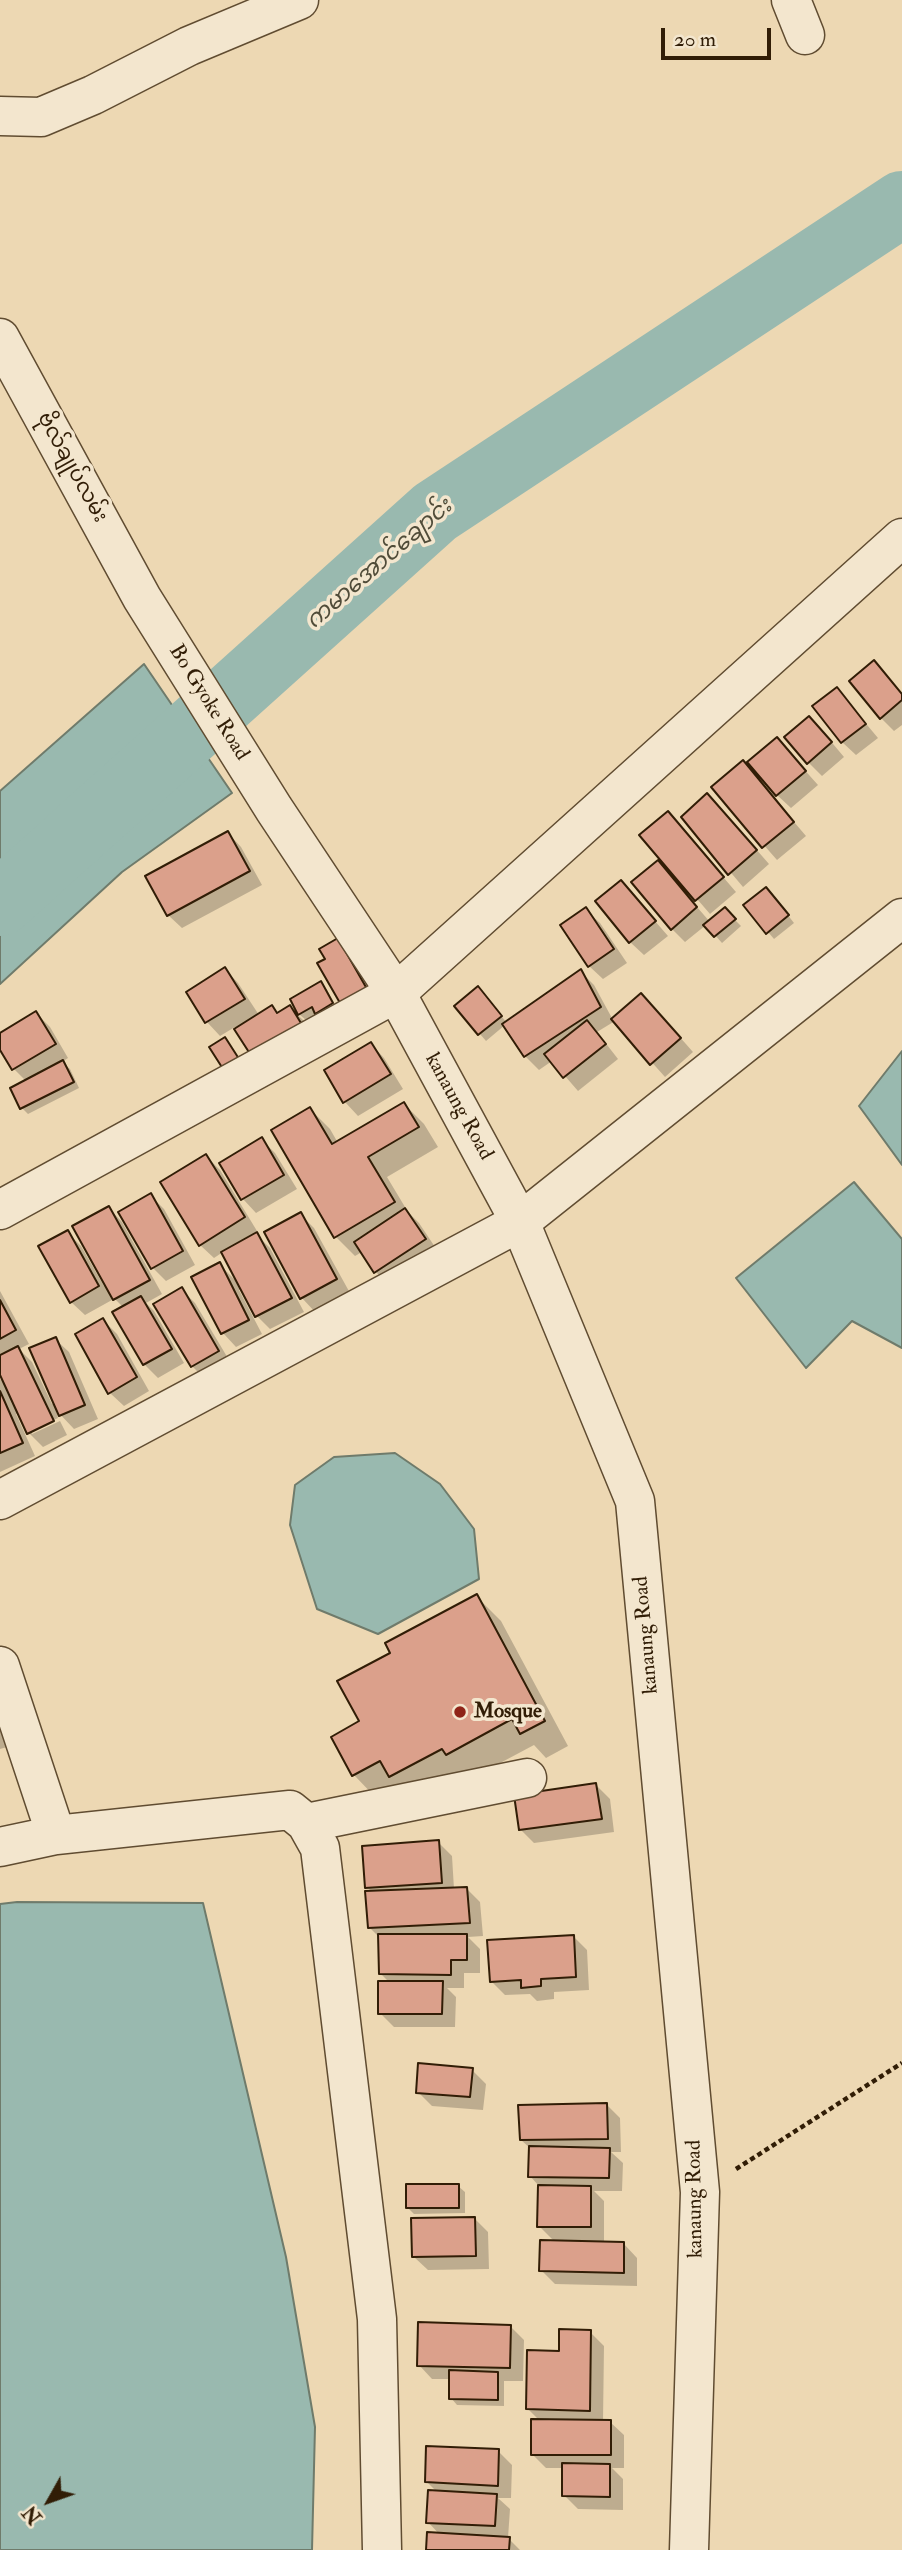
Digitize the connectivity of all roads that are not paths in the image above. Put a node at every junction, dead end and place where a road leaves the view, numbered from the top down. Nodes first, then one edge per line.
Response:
1 (299, 0) edge
2 (791, 0) edge
3 (805, 35) dead end
4 (0, 116) edge
5 (0, 338) edge
6 (902, 538) edge
7 (142, 598) joint
8 (274, 808) joint
9 (902, 918) edge
10 (396, 993) junction
11 (0, 1210) edge
12 (520, 1222) junction
13 (0, 1500) edge
14 (0, 1666) edge
15 (527, 1778) dead end
16 (306, 1823) junction
17 (56, 1835) junction
18 (0, 1847) edge
19 (382, 2550) edge
20 (689, 2550) edge

1 - 4 street
2 - 3 street
5 - 7 street, ဗိုလ်ချုပ်လမ်း
6 - 10 street
7 - 8 street, Bo Gyoke Road
8 - 10 street, kanaung Road
9 - 12 street
10 - 11 street
10 - 12 street, kanaung Road
12 - 13 street
12 - 20 street, kanaung Road
14 - 17 street
15 - 16 street
16 - 17 street
16 - 19 street
17 - 18 street

